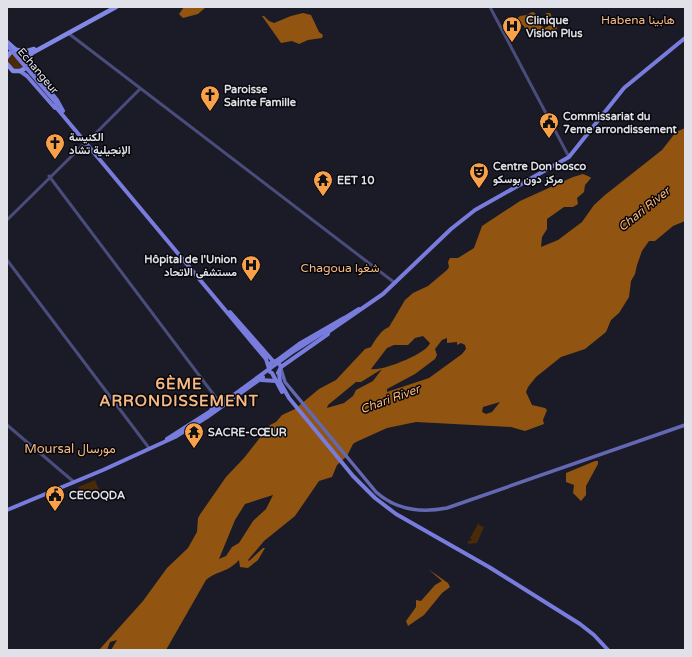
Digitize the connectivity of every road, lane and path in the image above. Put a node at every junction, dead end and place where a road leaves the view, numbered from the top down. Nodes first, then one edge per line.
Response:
1 (111, 7) edge
2 (116, 7) edge
3 (490, 7) edge
4 (68, 33) junction
5 (685, 38) edge
6 (7, 42) edge
7 (7, 45) edge
8 (7, 48) edge
9 (16, 50) junction
10 (24, 52) junction
11 (7, 56) edge
12 (28, 58) junction
13 (28, 64) junction
14 (7, 66) edge
15 (20, 71) junction
16 (139, 88) junction
17 (56, 105) junction
18 (62, 112) junction
19 (86, 141) junction
20 (570, 157) junction
21 (50, 176) junction
22 (7, 219) edge
23 (7, 260) edge
24 (395, 283) junction
25 (345, 319) junction
26 (275, 361) junction
27 (268, 366) junction
28 (280, 369) junction
29 (272, 373) junction
30 (261, 380) junction
31 (276, 381) junction
32 (220, 402) junction
33 (292, 404) junction
34 (208, 415) junction
35 (7, 425) edge
36 (685, 425) edge
37 (149, 448) junction
38 (74, 481) junction
39 (7, 509) edge
40 (607, 650) edge

1 - 4 highway
2 - 4 highway
3 - 20 street
4 - 10 highway
4 - 12 highway
4 - 16 street
5 - 20 main road
6 - 9 highway
7 - 17 main road, bridge
8 - 17 main road, Echangeur, bridge
9 - 10 highway
9 - 11 highway
10 - 12 highway
12 - 13 highway
13 - 15 highway
13 - 18 main road
14 - 15 highway
15 - 18 main road
16 - 19 street
16 - 24 street
17 - 18 main road
18 - 19 main road
19 - 21 street
19 - 26 main road
19 - 27 main road
20 - 24 main road
21 - 22 street
21 - 32 street
23 - 37 street
24 - 25 main road
25 - 26 main road
25 - 28 main road
25 - 34 main road, bridge
26 - 27 main road
26 - 28 main road
27 - 29 main road
27 - 32 main road
28 - 29 main road
28 - 33 main road
28 - 36 main road
29 - 30 main road
29 - 31 main road
30 - 31 main road
30 - 34 main road
31 - 33 main road
32 - 34 main road
33 - 40 main road
34 - 37 main road
34 - 38 main road
35 - 38 street
37 - 38 main road
38 - 39 main road

